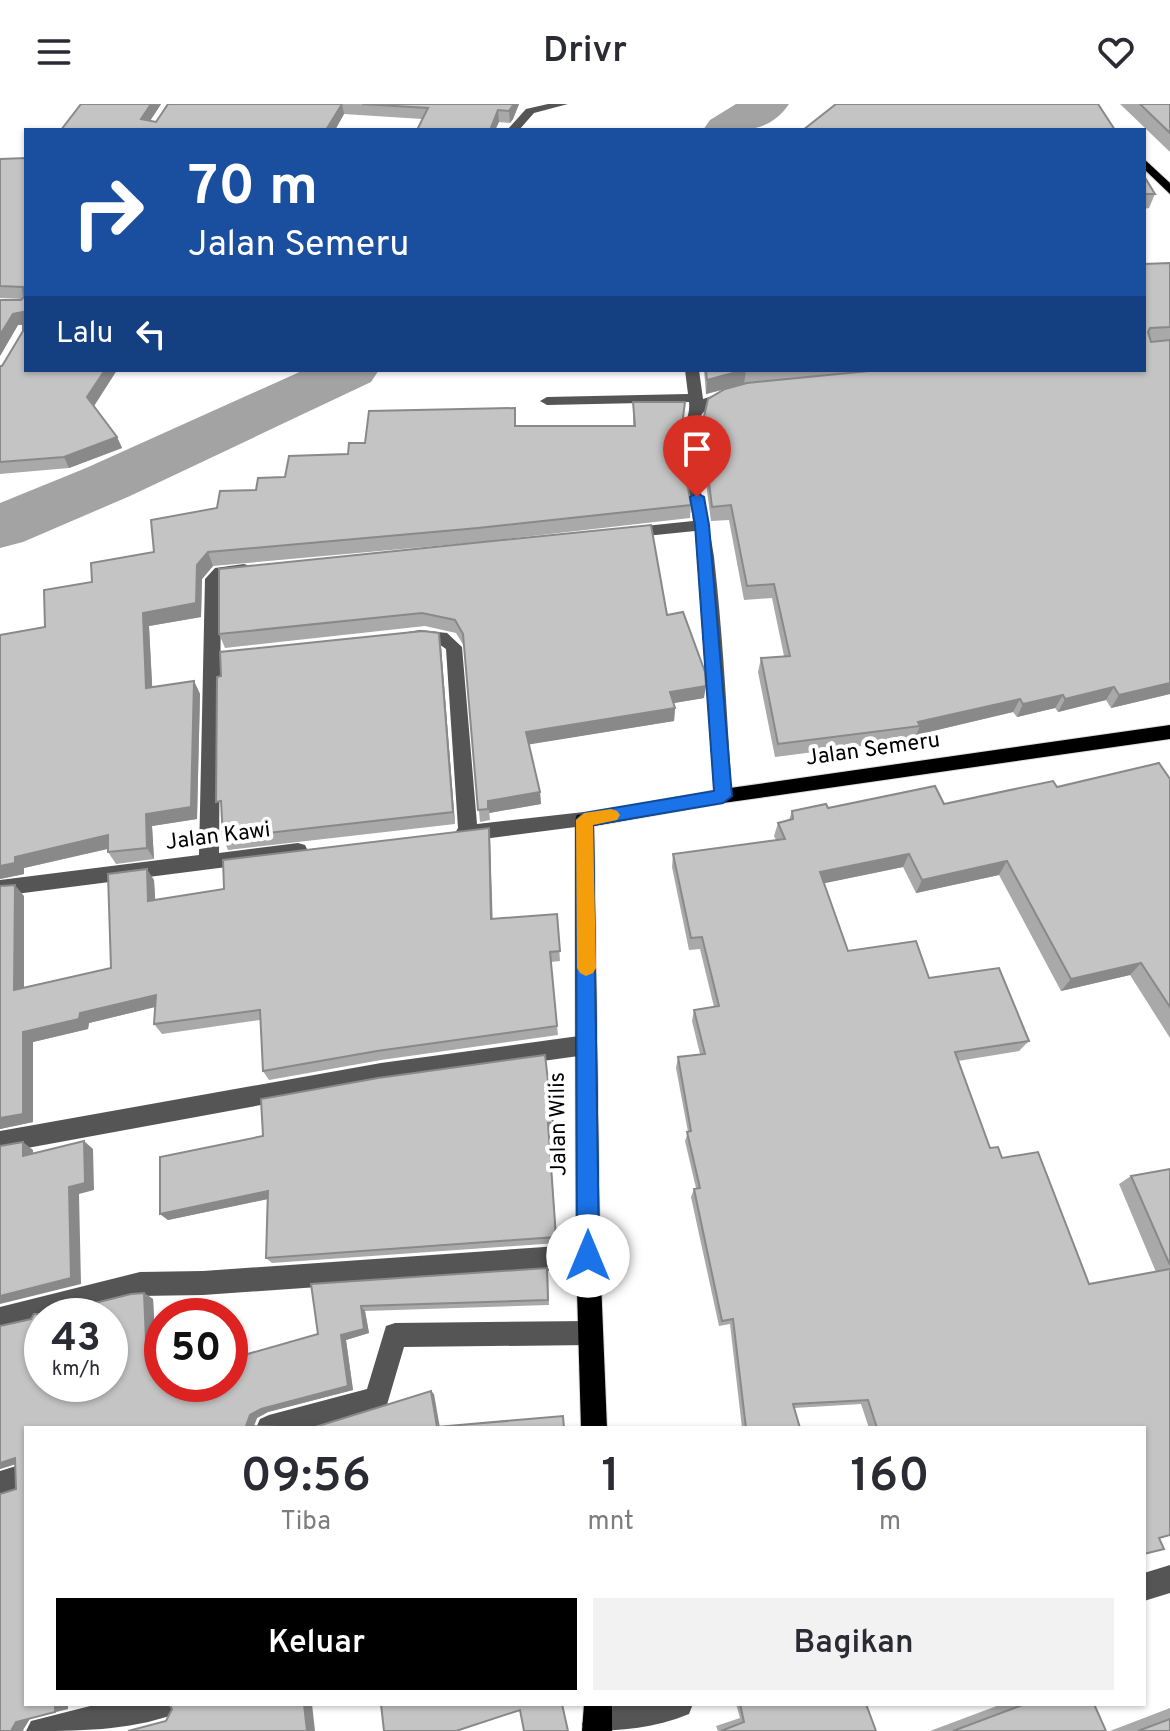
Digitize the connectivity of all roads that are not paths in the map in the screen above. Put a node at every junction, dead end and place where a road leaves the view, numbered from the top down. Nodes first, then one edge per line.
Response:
1 (563, 104) edge
2 (515, 128) edge
3 (1146, 164) edge
4 (1170, 190) edge
5 (692, 372) edge
6 (744, 391) edge
7 (547, 401) dead end
8 (696, 403) junction
9 (702, 525) junction
10 (615, 535) edge
11 (266, 569) edge
12 (395, 638) edge
13 (1170, 732) edge
14 (723, 796) junction
15 (584, 820) junction
16 (311, 850) edge
17 (209, 862) junction
18 (0, 888) edge
19 (586, 1045) junction
20 (0, 1142) edge
21 (588, 1256) junction
22 (0, 1319) edge
23 (591, 1333) junction
24 (276, 1426) edge
25 (594, 1426) edge
26 (24, 1477) edge
27 (0, 1484) edge
28 (1170, 1579) edge
29 (1146, 1586) edge
30 (156, 1706) edge
31 (669, 1706) edge
32 (597, 1720) edge
33 (41, 1731) edge

1 - 2 street
3 - 4 main road
5 - 8 street
6 - 8 street
7 - 8 street
8 - 9 street
9 - 10 street
9 - 14 street
11 - 17 street
12 - 15 street
13 - 14 main road, Jalan Semeru
14 - 15 main road, Jalan Semeru
15 - 19 main road, Jalan Wilis
16 - 17 street, Jalan Kawi
17 - 18 street, Jalan Kawi
19 - 20 street
19 - 21 main road, Jalan Wilis
21 - 22 street
21 - 23 main road, Jalan Wilis
23 - 24 street
23 - 25 main road, Jalan Wilis
26 - 27 street
28 - 29 street
30 - 33 street
31 - 32 street

